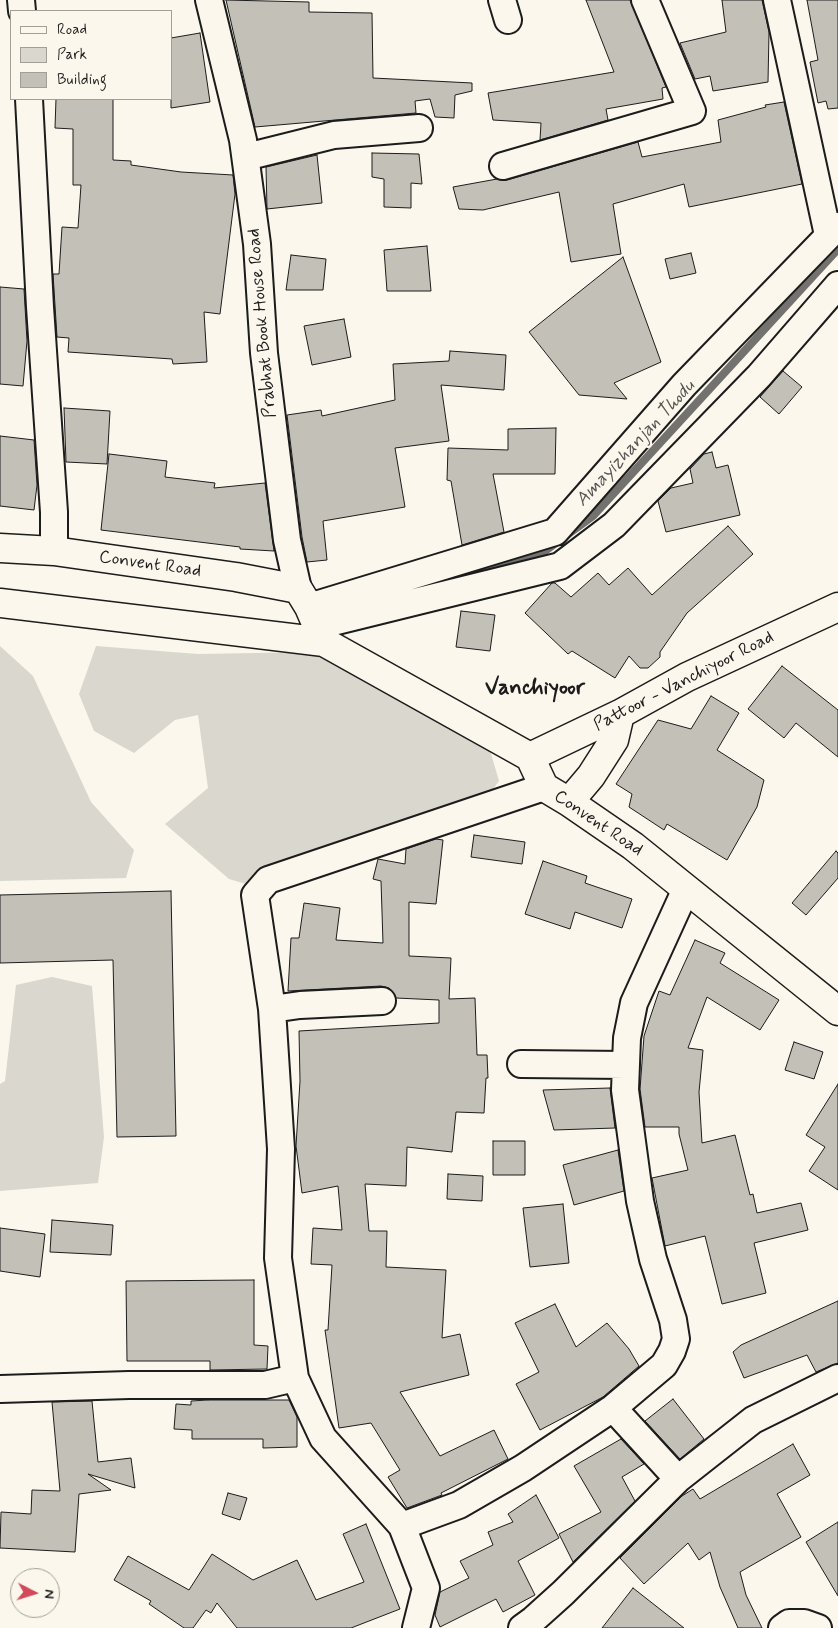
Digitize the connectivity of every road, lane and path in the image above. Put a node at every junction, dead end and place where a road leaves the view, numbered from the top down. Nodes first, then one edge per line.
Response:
1 (209, 0) edge
2 (646, 0) edge
3 (777, 0) edge
4 (29, 100) edge
5 (419, 128) dead end
6 (246, 157) junction
7 (503, 166) dead end
8 (833, 230) edge
9 (838, 285) edge
10 (0, 548) edge
11 (54, 551) junction
12 (0, 603) edge
13 (838, 607) edge
14 (312, 616) junction
15 (620, 714) junction
16 (530, 757) junction
17 (544, 787) junction
18 (569, 802) junction
19 (686, 889) junction
20 (382, 1002) dead end
21 (272, 1009) junction
22 (838, 1011) edge
23 (521, 1064) dead end
24 (626, 1066) junction
25 (295, 1378) junction
26 (838, 1378) edge
27 (0, 1389) edge
28 (613, 1408) junction
29 (678, 1479) junction
30 (402, 1526) junction
31 (416, 1628) edge
32 (522, 1628) edge
33 (782, 1628) edge
34 (818, 1628) edge

1 - 6 street, Prabhat Book House Road
2 - 7 street
3 - 8 street
4 - 11 street
5 - 6 street
6 - 14 street, Prabhat Book House Road
8 - 14 street
9 - 14 street
10 - 11 main road, Convent Road
11 - 14 main road, Convent Road
12 - 14 main road
13 - 15 main road, Pattoor - Vanchiyoor Road
14 - 16 main road, Convent Road
15 - 16 main road, Pattoor - Vanchiyoor Road
15 - 18 main road
16 - 17 main road, Convent Road
17 - 18 main road, Convent Road
17 - 21 street
18 - 19 main road, Convent Road
19 - 22 main road, Convent Road
19 - 24 street
20 - 21 street
21 - 25 street
23 - 24 street
24 - 28 street
25 - 27 street
25 - 30 street
26 - 29 street
28 - 29 street
28 - 30 street
29 - 32 street
30 - 31 street
33 - 34 street

